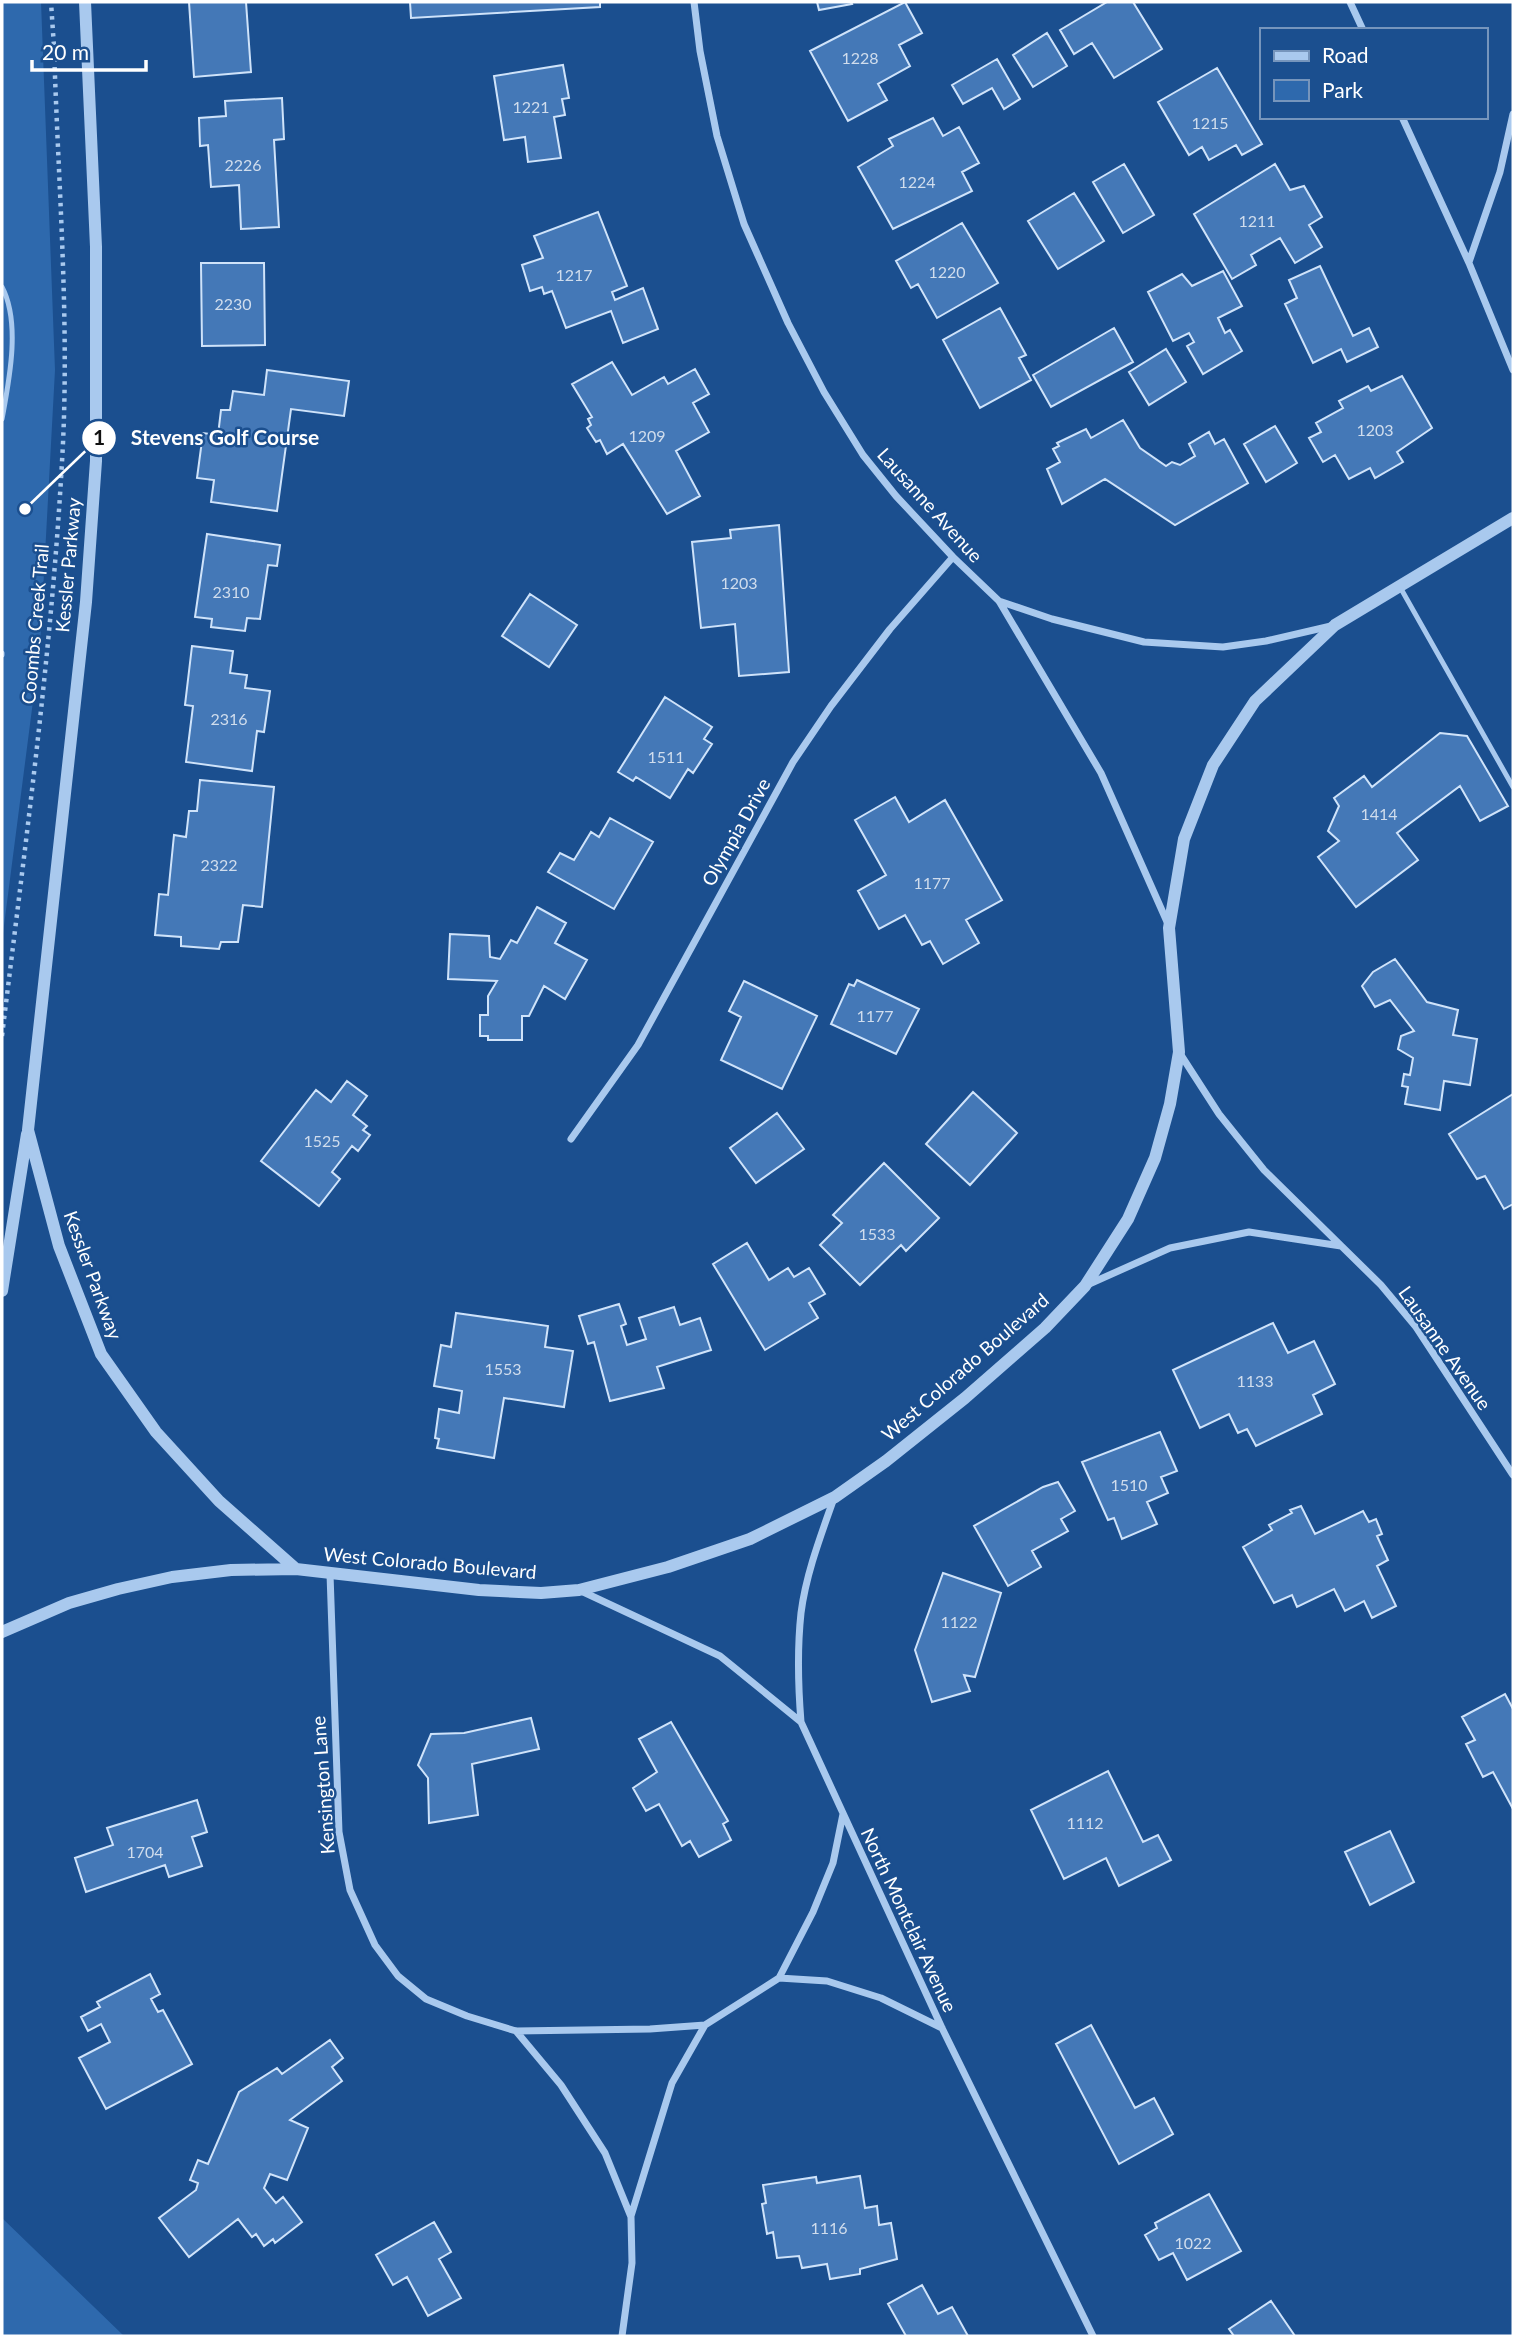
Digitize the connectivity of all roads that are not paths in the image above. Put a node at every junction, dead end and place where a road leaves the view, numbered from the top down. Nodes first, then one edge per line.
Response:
1 (85, 2) edge
2 (694, 2) edge
3 (1350, 2) edge
4 (1362, 28) edge
5 (1513, 114) edge
6 (1403, 119) edge
7 (1469, 263) junction
8 (2, 287) edge
9 (1513, 370) edge
10 (2, 419) edge
11 (1513, 518) edge
12 (953, 557) junction
13 (1400, 587) junction
14 (999, 601) junction
15 (1335, 625) junction
16 (1513, 787) edge
17 (1169, 928) junction
18 (1179, 1052) junction
19 (28, 1130) junction
20 (571, 1139) dead end
21 (1342, 1246) junction
22 (1085, 1286) junction
23 (2, 1291) edge
24 (1513, 1475) edge
25 (835, 1497) junction
26 (296, 1569) junction
27 (330, 1574) junction
28 (579, 1590) junction
29 (2, 1632) edge
30 (801, 1722) junction
31 (843, 1813) junction
32 (779, 1979) junction
33 (705, 2025) junction
34 (942, 2028) junction
35 (516, 2031) junction
36 (631, 2217) junction
37 (622, 2336) edge
38 (1093, 2336) edge

1 - 19 street, Kessler Parkway
2 - 12 street, Lausanne Avenue
3 - 4 street
5 - 7 street
6 - 7 street
7 - 9 street
8 - 10 lane
11 - 13 street, West Colorado Boulevard
12 - 14 street, Lausanne Avenue
12 - 20 street, Olympia Drive
13 - 15 street, West Colorado Boulevard
13 - 16 lane
14 - 15 street
14 - 17 street, Lausanne Avenue
15 - 17 street, West Colorado Boulevard
17 - 18 street, West Colorado Boulevard
18 - 21 street, Lausanne Avenue
18 - 22 street, West Colorado Boulevard
19 - 23 street, Kessler Parkway
19 - 26 street, Kessler Parkway
21 - 22 street
21 - 24 street, Lausanne Avenue
22 - 25 street, West Colorado Boulevard
25 - 28 street, West Colorado Boulevard
25 - 30 street, North Montclair Avenue
26 - 27 street, West Colorado Boulevard
26 - 29 street, West Colorado Boulevard
27 - 28 street, West Colorado Boulevard
27 - 35 street, Kensington Lane
28 - 30 street
30 - 31 street, North Montclair Avenue
31 - 32 street
31 - 34 street, North Montclair Avenue
32 - 33 street, Kensington Lane
32 - 34 street
33 - 35 street, Kensington Lane
33 - 36 street, Kensington Lane
34 - 38 street, North Montclair Avenue
35 - 36 street, Kensington Lane
36 - 37 street, Kensington Lane

